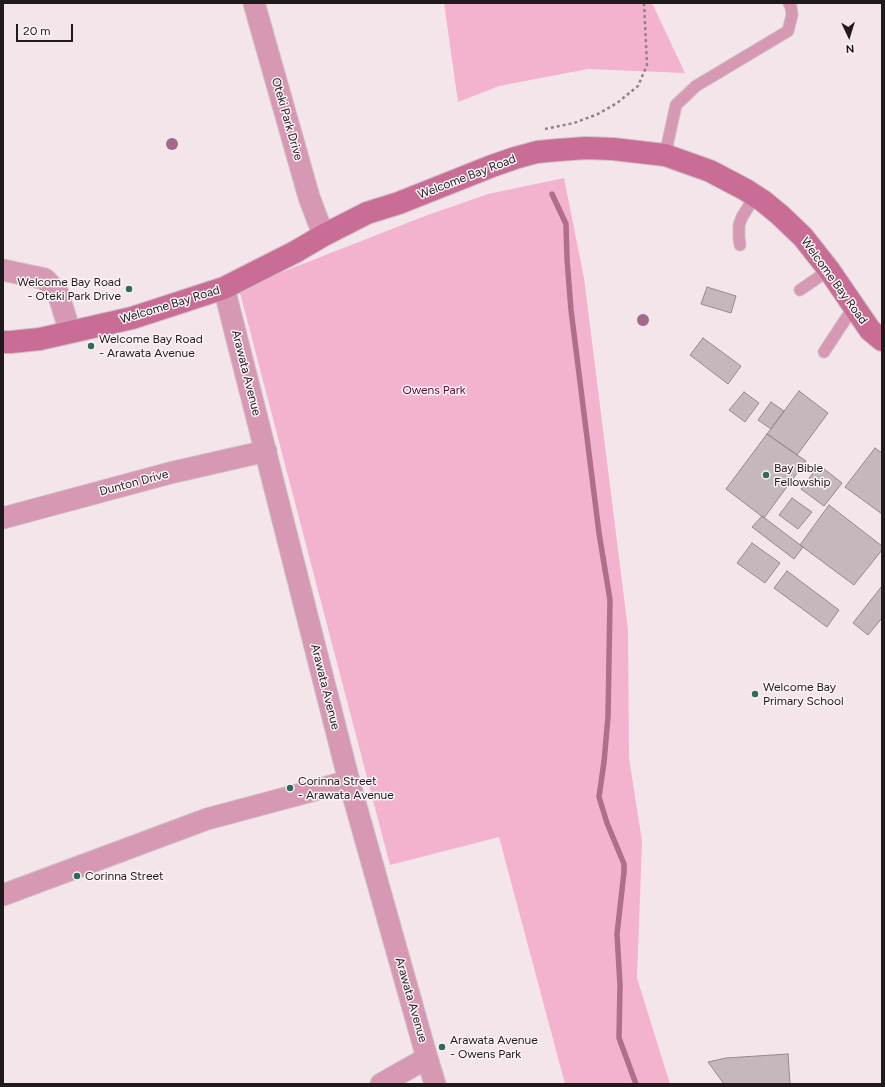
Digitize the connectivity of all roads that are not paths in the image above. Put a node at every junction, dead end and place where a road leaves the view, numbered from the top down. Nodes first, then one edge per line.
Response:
1 (254, 3) edge
2 (789, 3) edge
3 (665, 155) junction
4 (755, 196) junction
5 (324, 235) junction
6 (740, 245) dead end
7 (3, 270) edge
8 (828, 270) junction
9 (224, 288) junction
10 (800, 290) dead end
11 (856, 309) junction
12 (70, 332) junction
13 (882, 340) edge
14 (3, 342) edge
15 (824, 352) dead end
16 (266, 451) junction
17 (3, 518) edge
18 (349, 781) junction
19 (3, 895) edge
20 (427, 1058) junction
21 (381, 1084) edge
22 (435, 1084) edge

1 - 5 street, Oteki Park Drive
2 - 3 lane
3 - 4 main road, Welcome Bay Road
3 - 5 main road, Welcome Bay Road
4 - 6 lane
4 - 8 main road, Welcome Bay Road
5 - 9 main road, Welcome Bay Road
7 - 12 street
8 - 10 lane
8 - 11 main road, Welcome Bay Road
9 - 12 main road, Welcome Bay Road
9 - 16 street, Arawata Avenue
11 - 13 main road, Welcome Bay Road
11 - 15 lane
12 - 14 main road, Welcome Bay Road
16 - 17 street, Dunton Drive
16 - 18 street, Arawata Avenue
18 - 19 street
18 - 20 street, Arawata Avenue
20 - 21 street
20 - 22 street, Arawata Avenue

